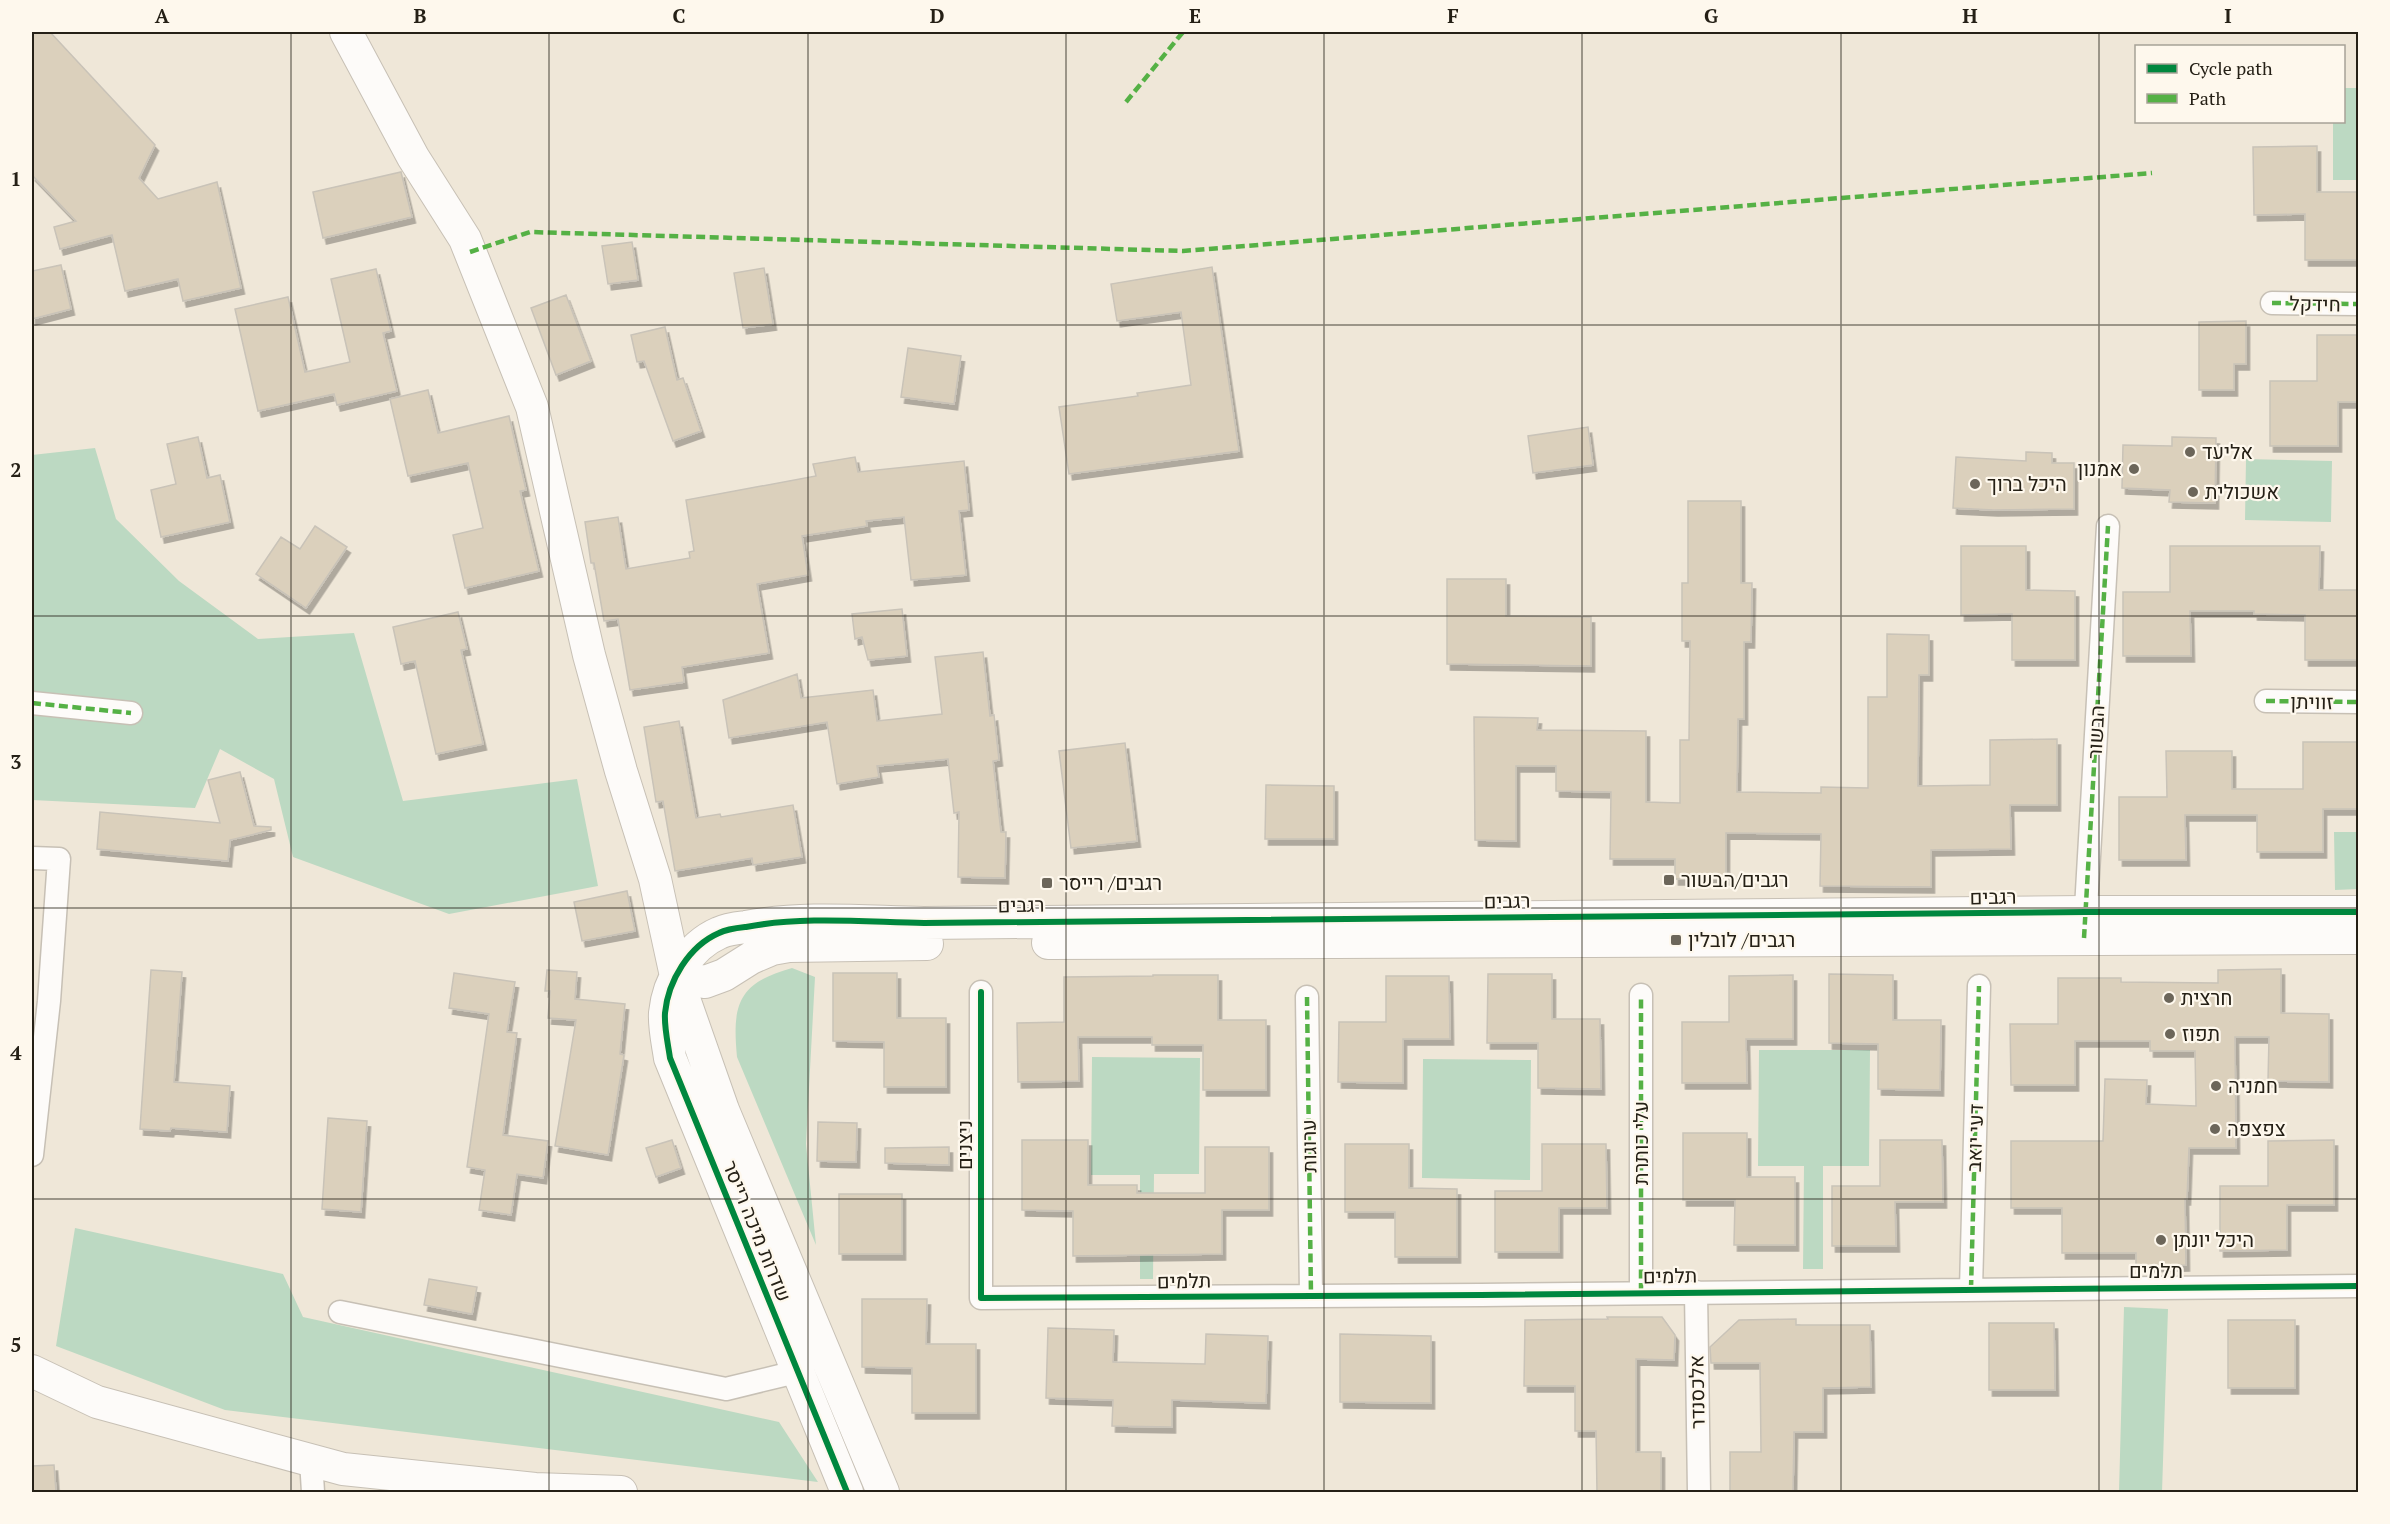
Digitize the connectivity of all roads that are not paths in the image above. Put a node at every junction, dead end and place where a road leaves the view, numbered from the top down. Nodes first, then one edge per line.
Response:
1 (346, 32) edge
2 (2272, 303) dead end
3 (2358, 304) edge
4 (2108, 526) dead end
5 (2266, 701) dead end
6 (2358, 702) edge
7 (32, 703) edge
8 (131, 713) dead end
9 (32, 858) edge
10 (2358, 912) edge
11 (2085, 925) junction
12 (2358, 938) edge
13 (724, 975) junction
14 (676, 976) junction
15 (1979, 986) dead end
16 (981, 992) dead end
17 (1641, 994) dead end
18 (1307, 997) dead end
19 (40, 1001) edge
20 (704, 1056) junction
21 (32, 1155) edge
22 (2358, 1286) edge
23 (1971, 1289) junction
24 (1641, 1292) junction
25 (1696, 1292) junction
26 (1311, 1295) junction
27 (981, 1298) joint
28 (340, 1312) dead end
29 (32, 1371) edge
30 (796, 1372) junction
31 (311, 1460) junction
32 (313, 1492) edge
33 (621, 1492) edge
34 (847, 1492) edge
35 (883, 1492) edge
36 (1699, 1492) edge

1 - 14 street
2 - 3 street, חידקל
4 - 11 street, הבשור
5 - 6 street, זוויתן
7 - 8 street
9 - 19 street
10 - 11 street, רגבים
11 - 12 street, רגבים
11 - 13 street, רגבים
11 - 14 street, רגבים
13 - 14 street, רגבים
13 - 20 street
14 - 20 street, שדרות מיכה רייסר
14 - 30 street, שדרות מיכה רייסר
15 - 23 street, דעי יואב
16 - 27 street, ניצנים
17 - 24 street, עלי כותרת
18 - 26 street, ערוגות
19 - 21 street
20 - 35 street, שדרות מיכה רייסר
22 - 23 street, תלמים
23 - 25 street, תלמים
24 - 25 street, תלמים
24 - 26 street, תלמים
25 - 36 street, אלכסנדר
26 - 27 street, תלמים
28 - 30 street
29 - 31 street
30 - 34 street, שדרות מיכה רייסר
31 - 32 street
31 - 33 street

